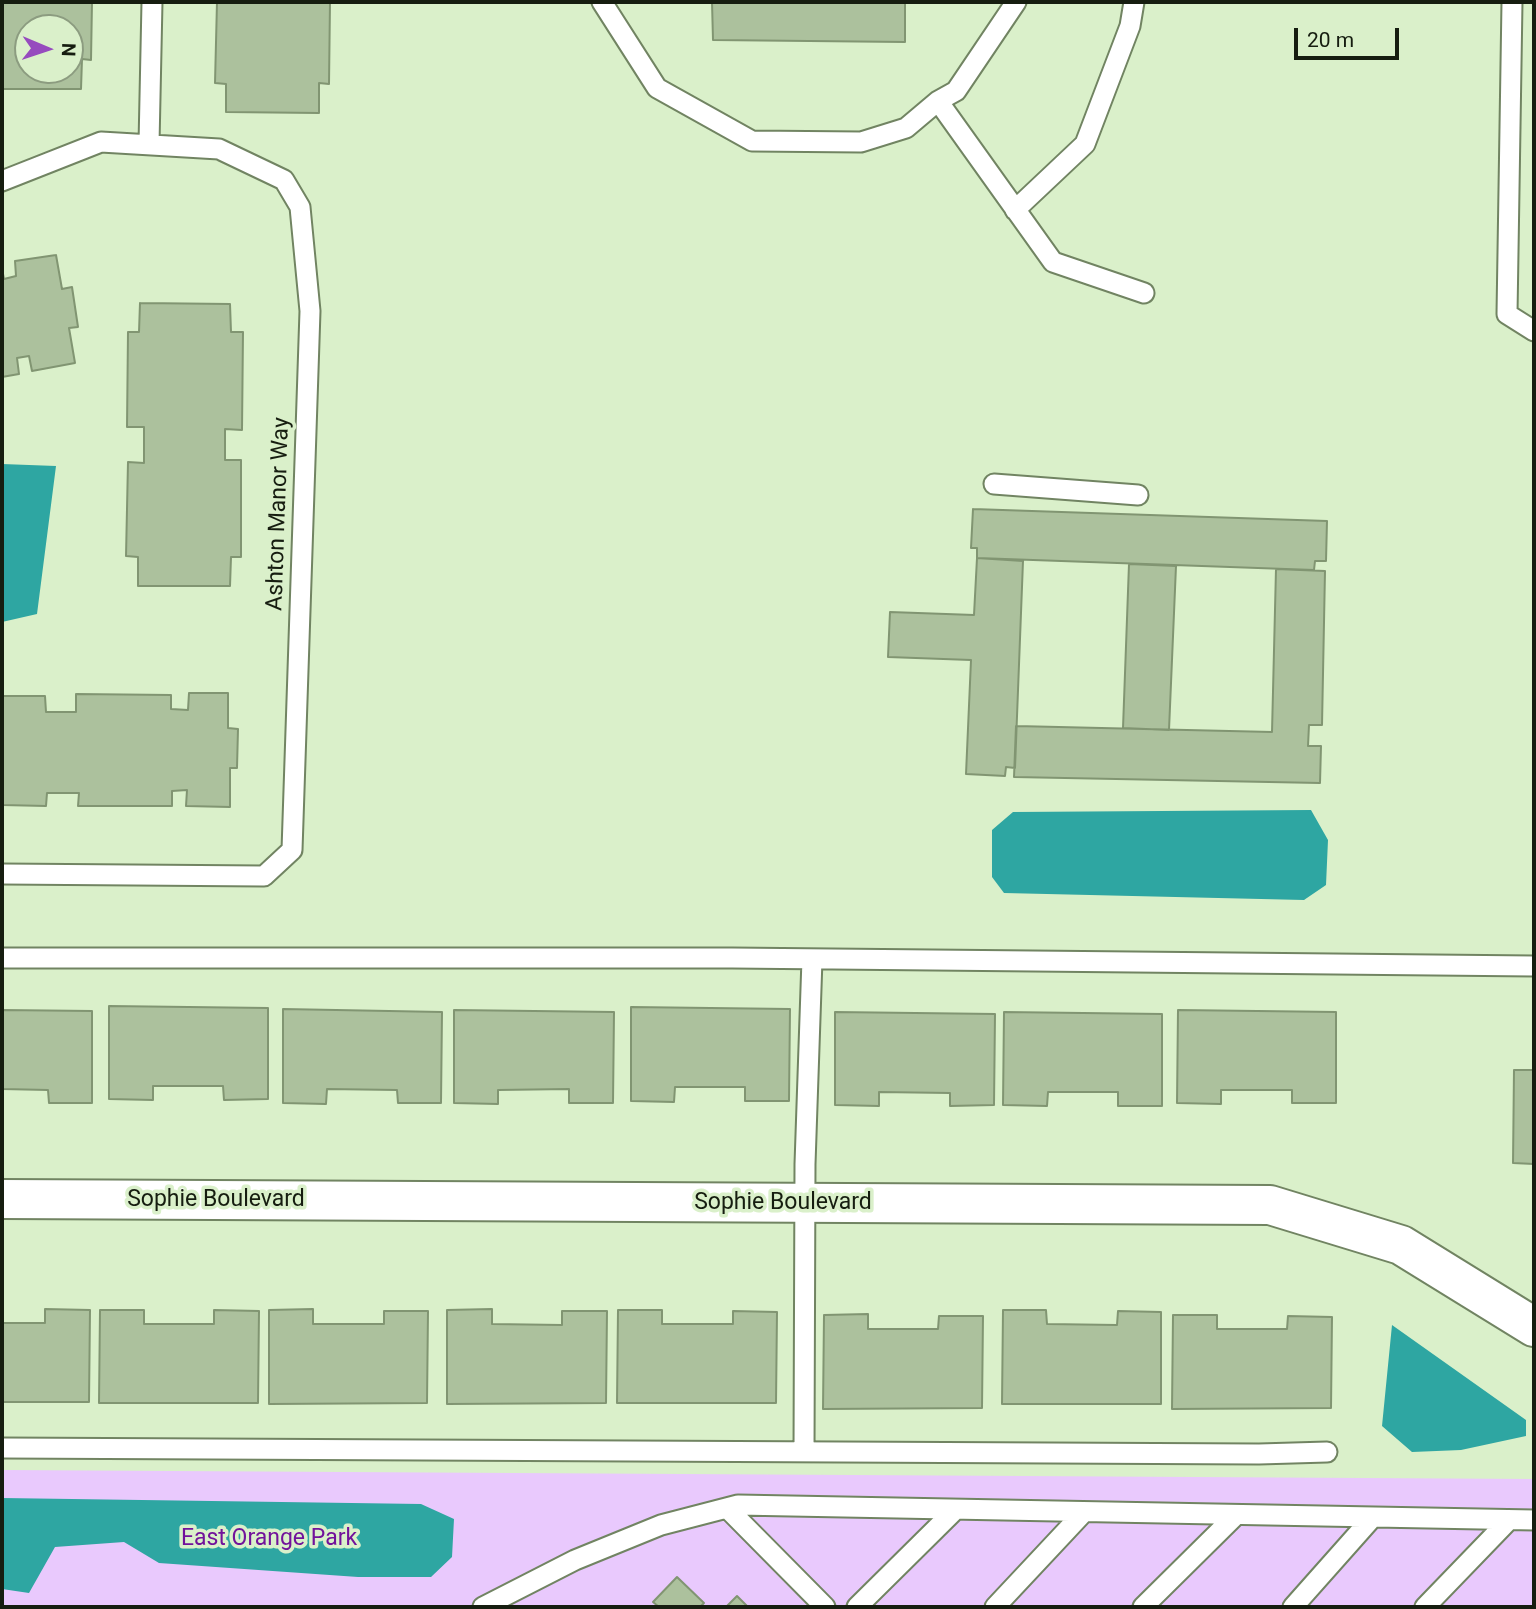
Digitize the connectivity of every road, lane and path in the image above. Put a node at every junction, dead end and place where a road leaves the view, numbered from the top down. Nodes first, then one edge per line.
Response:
1 (152, 2) edge
2 (602, 2) edge
3 (1016, 2) edge
4 (1134, 2) edge
5 (1511, 2) edge
6 (938, 101) junction
7 (149, 144) junction
8 (2, 181) edge
9 (1015, 209) junction
10 (1144, 292) dead end
11 (1534, 331) edge
12 (995, 484) dead end
13 (1138, 495) dead end
14 (2, 874) edge
15 (2, 958) edge
16 (812, 959) junction
17 (1534, 966) edge
18 (2, 1199) edge
19 (805, 1203) junction
20 (1534, 1327) edge
21 (2, 1448) edge
22 (804, 1452) junction
23 (1327, 1452) dead end
24 (727, 1508) junction
25 (955, 1510) junction
26 (1084, 1512) junction
27 (1236, 1515) junction
28 (1372, 1518) junction
29 (1509, 1520) junction
30 (1534, 1520) edge
31 (483, 1607) edge
32 (825, 1607) edge
33 (857, 1607) edge
34 (995, 1607) edge
35 (1143, 1607) edge
36 (1293, 1607) edge
37 (1425, 1607) edge

1 - 7 lane
2 - 6 lane
3 - 6 lane
4 - 9 lane
5 - 11 lane
6 - 9 lane
7 - 8 lane, Ashton Manor Way
7 - 14 lane, Ashton Manor Way
9 - 10 lane
12 - 13 lane
15 - 16 lane
16 - 17 lane
16 - 19 lane
18 - 19 street, Sophie Boulevard
19 - 20 street, Sophie Boulevard
19 - 22 lane
21 - 22 lane
22 - 23 lane
24 - 25 lane
24 - 31 lane
24 - 32 lane
25 - 26 lane
25 - 33 lane
26 - 27 lane
26 - 34 lane
27 - 28 lane
27 - 35 lane
28 - 29 lane
28 - 36 lane
29 - 30 lane
29 - 37 lane

